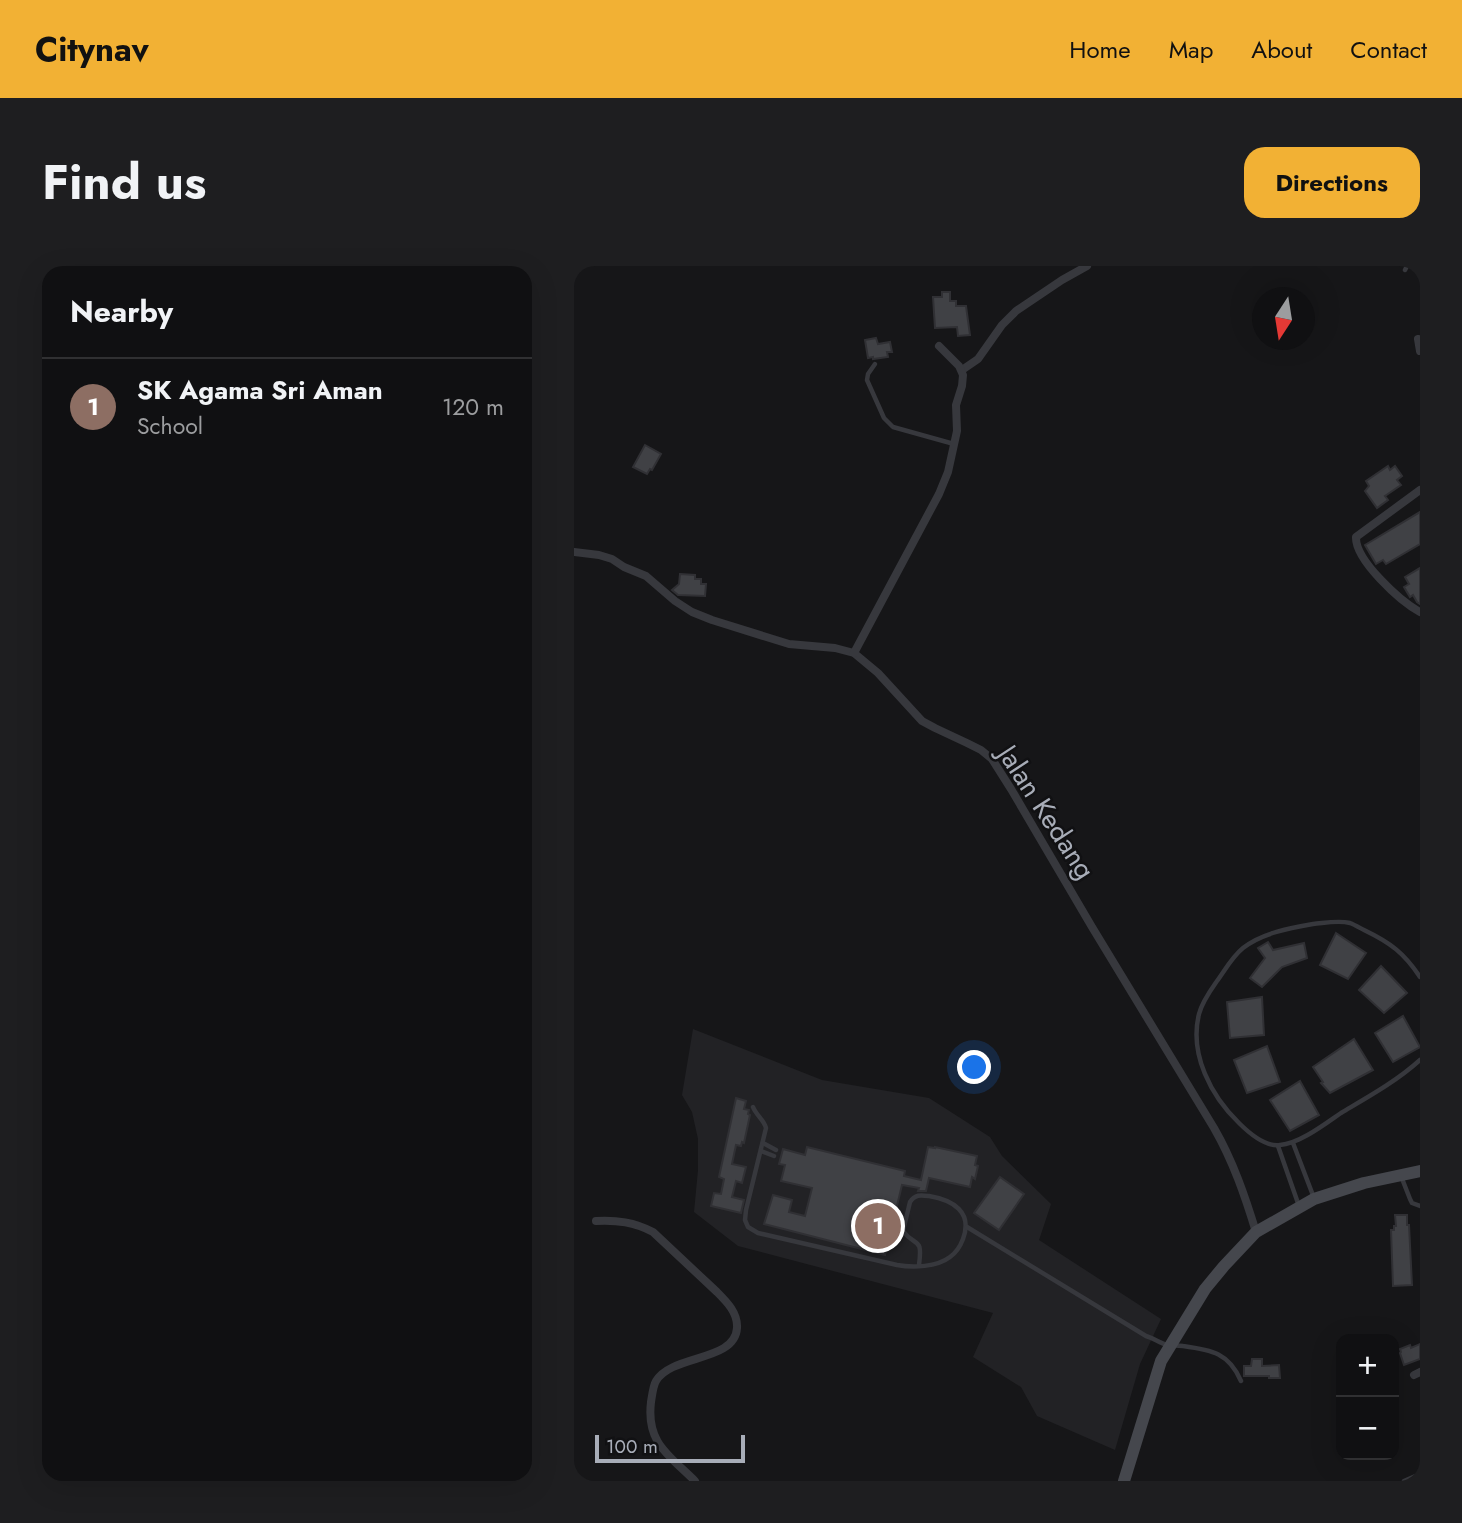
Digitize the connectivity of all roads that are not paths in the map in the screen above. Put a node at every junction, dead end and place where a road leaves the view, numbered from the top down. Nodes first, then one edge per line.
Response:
1 (1087, 266) edge
2 (1418, 339) dead end
3 (939, 346) dead end
4 (1420, 351) edge
5 (875, 364) dead end
6 (962, 370) junction
7 (954, 444) junction
8 (1420, 490) edge
9 (574, 552) edge
10 (1420, 612) edge
11 (854, 653) junction
12 (1420, 977) edge
13 (1420, 1060) edge
14 (752, 1107) dead end
15 (763, 1143) junction
16 (1293, 1143) junction
17 (1278, 1146) junction
18 (761, 1151) junction
19 (1420, 1171) edge
20 (1401, 1175) junction
21 (1314, 1199) junction
22 (1420, 1206) edge
23 (1299, 1207) junction
24 (596, 1222) dead end
25 (967, 1227) junction
26 (1256, 1232) junction
27 (919, 1265) junction
28 (1169, 1346) junction
29 (1241, 1381) dead end
30 (1420, 1474) edge
31 (695, 1481) edge
32 (1124, 1481) edge
33 (1404, 1481) edge

1 - 6 street
2 - 4 street
3 - 6 street
5 - 7 lane
6 - 7 street
7 - 11 street
8 - 10 street
9 - 11 street
11 - 26 street, Jalan Kedang
12 - 17 lane
13 - 16 lane
14 - 15 lane
15 - 18 lane
15 - 18 lane
16 - 17 lane
16 - 21 lane
17 - 23 lane
18 - 27 lane
19 - 20 main road
20 - 21 main road
20 - 22 lane
21 - 23 main road
23 - 26 main road
24 - 31 street
25 - 27 lane
25 - 27 lane
25 - 28 lane
26 - 28 main road
28 - 29 lane
28 - 32 main road
30 - 33 lane

